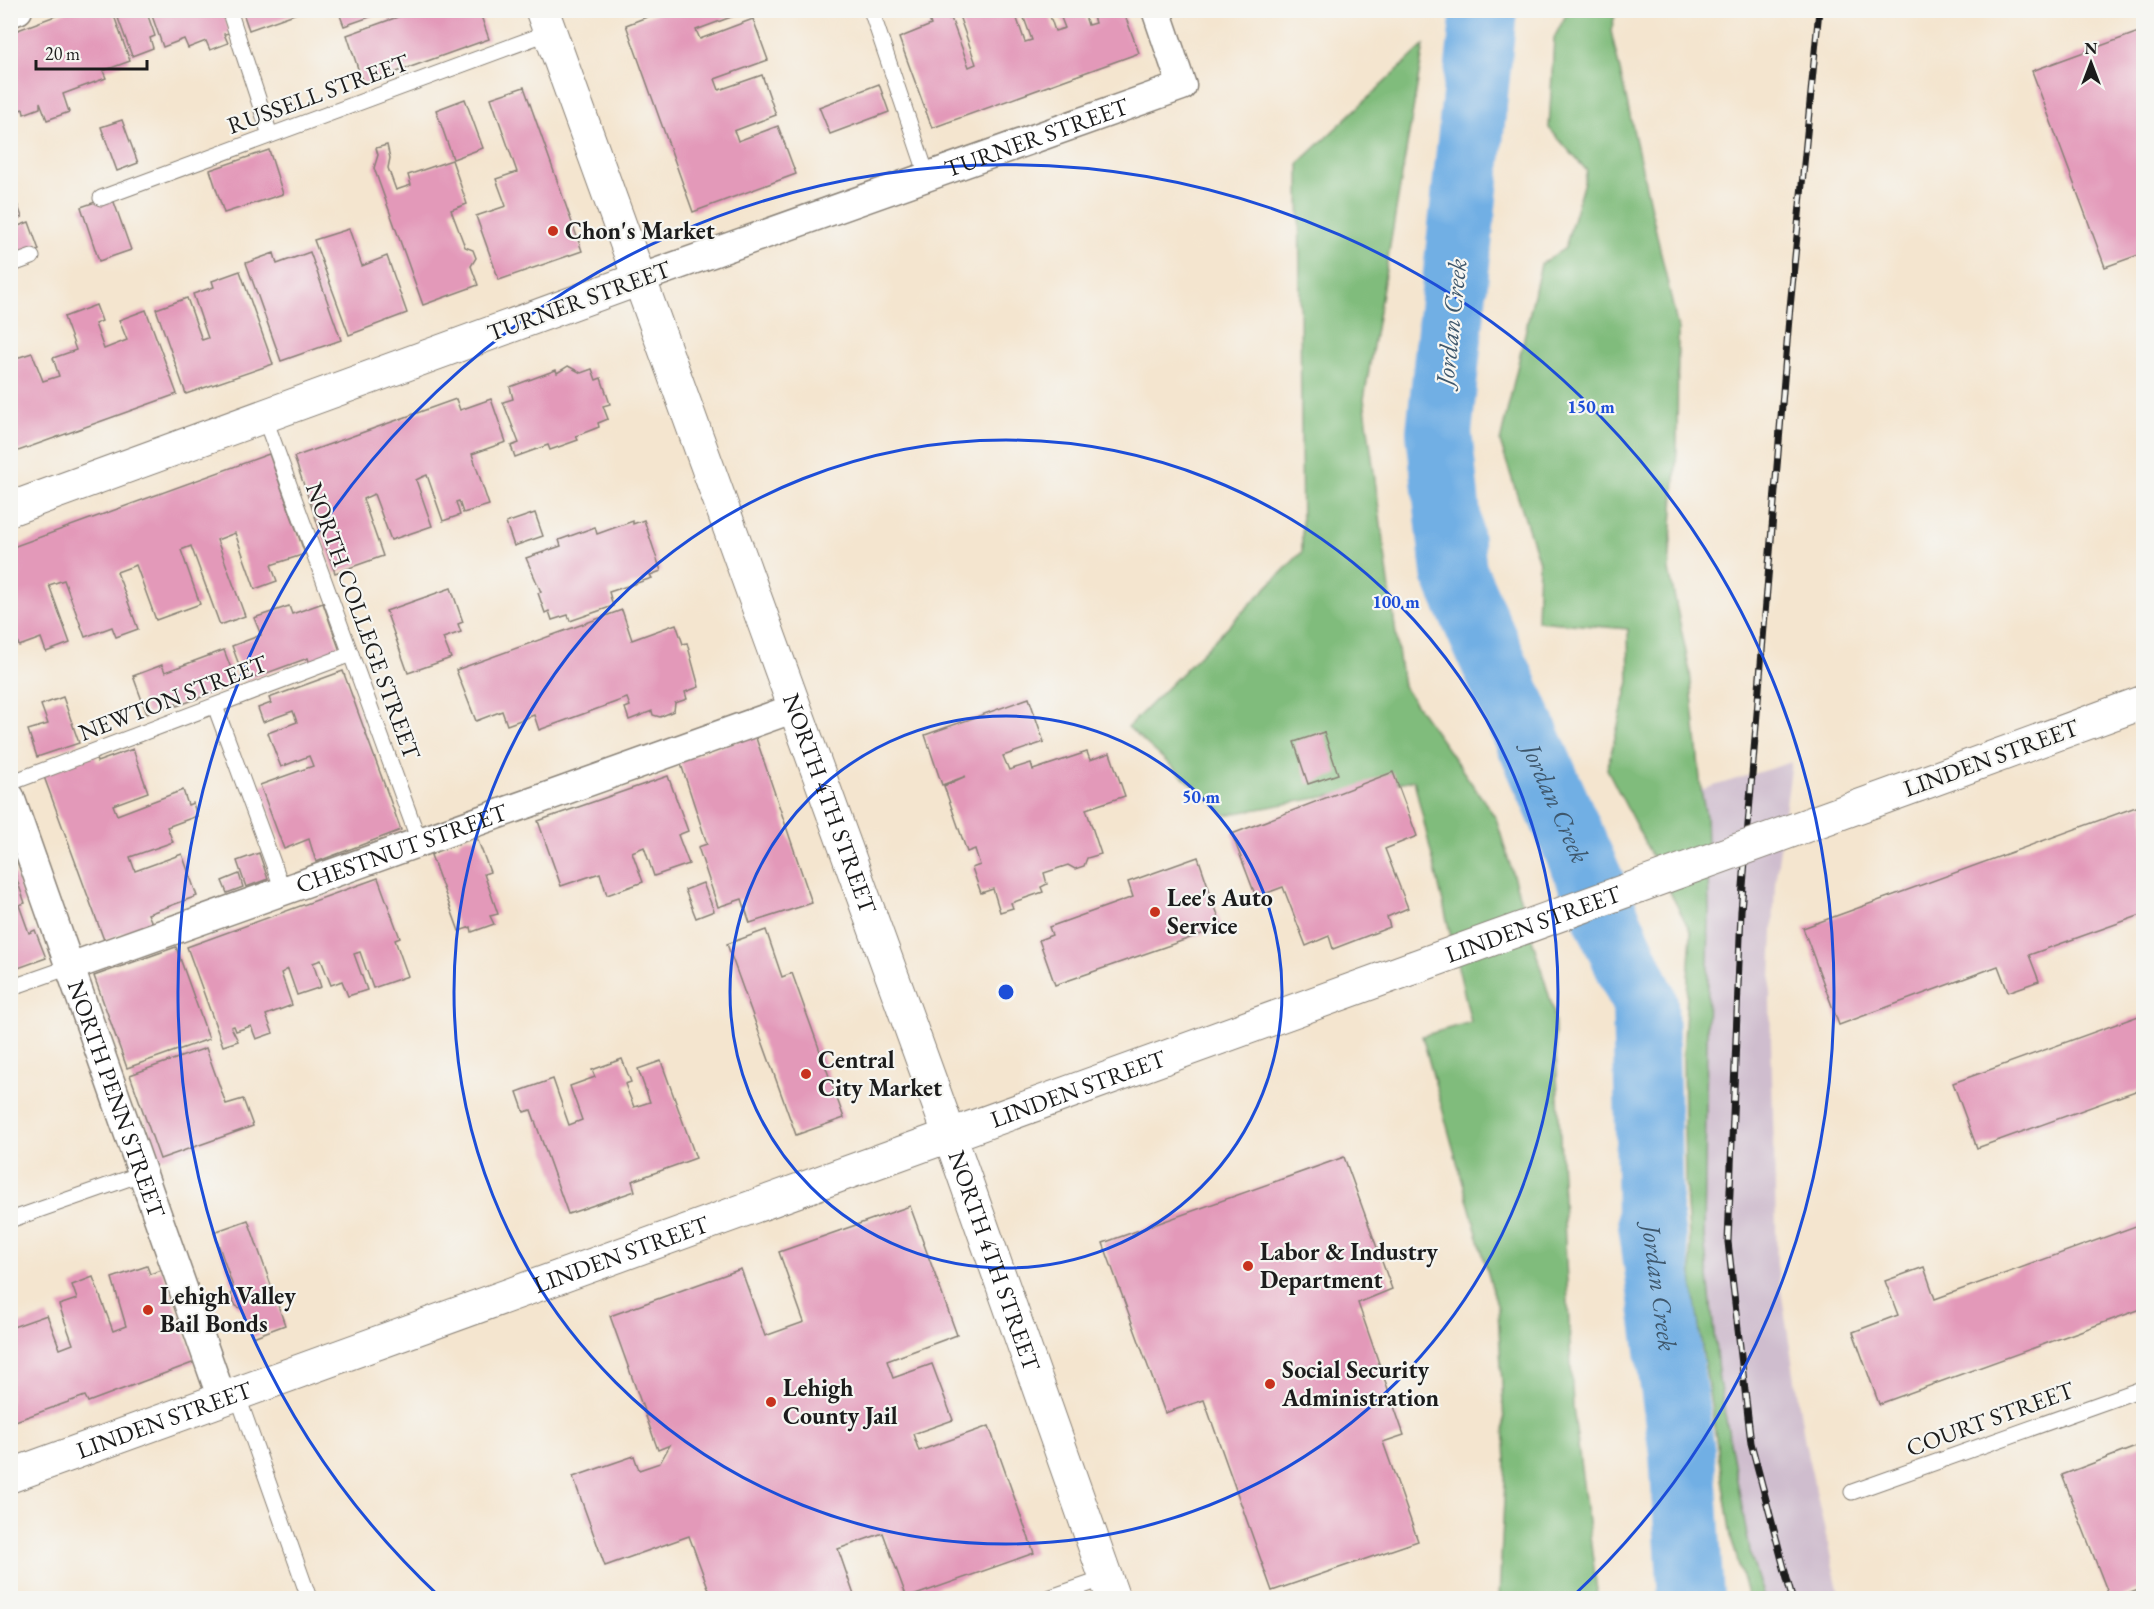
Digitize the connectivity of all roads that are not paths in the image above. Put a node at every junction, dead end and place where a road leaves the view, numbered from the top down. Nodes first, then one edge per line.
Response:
1 (18, 10) edge
2 (229, 10) edge
3 (871, 10) edge
4 (1156, 10) edge
5 (10, 13) edge
6 (546, 21) edge
7 (270, 135) junction
8 (927, 176) junction
9 (101, 198) dead end
10 (32, 257) dead end
11 (10, 265) edge
12 (639, 279) junction
13 (264, 416) junction
14 (10, 508) edge
15 (351, 654) junction
16 (2144, 702) edge
17 (215, 706) junction
18 (795, 708) junction
19 (10, 783) edge
20 (10, 797) edge
21 (419, 841) junction
22 (283, 890) junction
23 (70, 967) junction
24 (10, 988) edge
25 (950, 1136) junction
26 (141, 1174) junction
27 (10, 1220) edge
28 (2144, 1388) edge
29 (229, 1396) junction
30 (10, 1476) edge
31 (1852, 1492) dead end
32 (1109, 1588) edge
33 (309, 1599) edge
34 (1048, 1599) edge

1 - 5 street
2 - 7 lane
3 - 8 lane
4 - 8 street, TURNER STREET
6 - 7 lane, RUSSELL STREET
6 - 12 street, NORTH 4TH STREET
7 - 9 lane, RUSSELL STREET
8 - 12 street, TURNER STREET
10 - 11 lane
12 - 13 street, TURNER STREET
12 - 18 street, NORTH 4TH STREET
13 - 14 street, TURNER STREET
13 - 15 lane, NORTH COLLEGE STREET
15 - 17 lane, NEWTON STREET
15 - 21 lane, NORTH COLLEGE STREET
16 - 25 street, LINDEN STREET, bridge
17 - 19 lane, NEWTON STREET
17 - 22 lane
18 - 21 street, CHESTNUT STREET
18 - 25 street, NORTH 4TH STREET
20 - 23 street, NORTH PENN STREET
21 - 22 street, CHESTNUT STREET
22 - 23 street, CHESTNUT STREET
23 - 24 lane, CHESTNUT STREET
23 - 26 street, NORTH PENN STREET
25 - 29 street, LINDEN STREET
25 - 32 street, NORTH 4TH STREET
26 - 27 lane
26 - 29 street, NORTH PENN STREET
28 - 31 lane, COURT STREET
29 - 30 street, LINDEN STREET
29 - 33 lane, NORTH PENN STREET
32 - 34 lane

